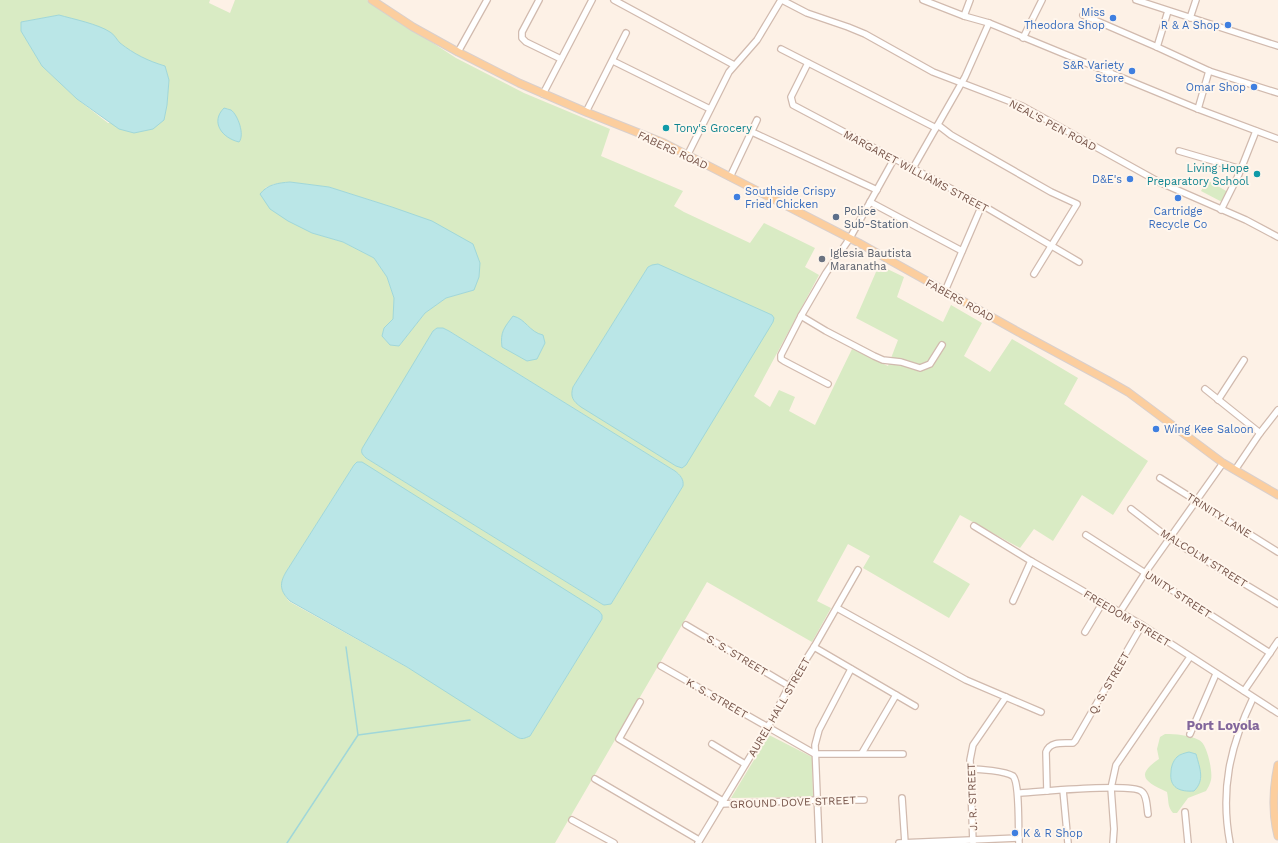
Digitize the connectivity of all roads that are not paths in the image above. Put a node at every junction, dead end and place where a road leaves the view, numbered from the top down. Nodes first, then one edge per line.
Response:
1 (372, 0) edge
2 (487, 0) edge
3 (539, 0) edge
4 (592, 0) edge
5 (614, 0) edge
6 (782, 0) edge
7 (923, 0) edge
8 (970, 0) edge
9 (1042, 0) edge
10 (1136, 0) edge
11 (1196, 0) edge
12 (1168, 11) junction
13 (1083, 15) dead end
14 (964, 16) junction
15 (1190, 18) junction
16 (989, 23) junction
17 (626, 33) dead end
18 (1023, 38) junction
19 (1278, 46) edge
20 (1157, 47) junction
21 (781, 49) dead end
22 (458, 52) junction
23 (561, 60) junction
24 (613, 61) junction
25 (808, 63) junction
26 (734, 64) junction
27 (1209, 71) junction
28 (962, 83) junction
29 (1278, 93) edge
30 (543, 94) junction
31 (710, 109) junction
32 (1198, 109) junction
33 (586, 112) junction
34 (757, 120) dead end
35 (937, 126) junction
36 (1256, 131) junction
37 (752, 132) junction
38 (1278, 139) edge
39 (1179, 151) dead end
40 (688, 154) junction
41 (894, 159) junction
42 (913, 168) junction
43 (1241, 169) junction
44 (730, 177) junction
45 (877, 190) junction
46 (870, 202) junction
47 (982, 205) junction
48 (1221, 210) junction
49 (1278, 237) edge
50 (850, 238) junction
51 (1051, 246) junction
52 (962, 251) junction
53 (1079, 262) dead end
54 (1034, 274) dead end
55 (945, 291) junction
56 (801, 316) junction
57 (942, 345) dead end
58 (1244, 360) dead end
59 (828, 384) dead end
60 (1205, 389) dead end
61 (1218, 400) junction
62 (1278, 410) edge
63 (1260, 434) junction
64 (1223, 464) junction
65 (1235, 470) junction
66 (1160, 478) dead end
67 (1278, 495) edge
68 (1196, 501) junction
69 (1131, 509) dead end
70 (974, 526) dead end
71 (1086, 534) dead end
72 (1170, 539) junction
73 (1278, 552) edge
74 (1031, 561) junction
75 (858, 570) dead end
76 (1145, 573) junction
77 (1013, 601) dead end
78 (1103, 602) junction
79 (1278, 604) edge
80 (837, 608) junction
81 (1120, 612) junction
82 (686, 625) dead end
83 (1142, 625) junction
84 (1084, 632) dead end
85 (1278, 641) edge
86 (814, 647) junction
87 (1270, 653) junction
88 (1190, 657) junction
89 (661, 666) dead end
90 (851, 669) junction
91 (1216, 674) junction
92 (789, 686) junction
93 (1244, 691) junction
94 (896, 695) junction
95 (1006, 697) junction
96 (1254, 698) junction
97 (640, 702) dead end
98 (915, 706) dead end
99 (1041, 712) dead end
100 (1278, 713) edge
101 (768, 727) junction
102 (1190, 734) dead end
103 (712, 744) dead end
104 (862, 753) junction
105 (815, 754) junction
106 (904, 754) dead end
107 (745, 764) junction
108 (1278, 765) edge
109 (970, 769) junction
110 (595, 779) dead end
111 (1111, 788) junction
112 (1063, 790) junction
113 (1047, 791) junction
114 (1018, 793) junction
115 (902, 798) dead end
116 (818, 800) junction
117 (864, 800) dead end
118 (722, 803) junction
119 (1185, 812) dead end
120 (1148, 814) dead end
121 (572, 820) dead end
122 (1278, 836) edge
123 (1019, 840) edge
124 (973, 841) edge
125 (699, 842) edge
126 (905, 842) edge
127 (928, 842) edge
128 (614, 843) edge
129 (819, 843) edge
130 (899, 843) edge
131 (1068, 843) edge
132 (1113, 843) edge
133 (1188, 843) edge
134 (1230, 843) edge

1 - 22 main road, FABERS ROAD
2 - 22 street
3 - 23 street
4 - 23 street
5 - 26 street
6 - 26 street
6 - 28 street, NEAL'S PEN ROAD
7 - 14 street
8 - 14 street
9 - 18 street
10 - 12 street
11 - 15 street
12 - 15 street
12 - 20 street
13 - 20 street
14 - 16 street
15 - 19 street
16 - 18 street
16 - 28 street
17 - 24 street
18 - 32 street
20 - 27 street
21 - 25 street
22 - 30 main road, FABERS ROAD
23 - 30 street
24 - 31 street
24 - 33 street
25 - 35 street
25 - 41 street, MARGARET WILLIAMS STREET
26 - 31 street
27 - 29 street
27 - 32 street
28 - 35 street
28 - 48 street, NEAL'S PEN ROAD
30 - 33 main road, FABERS ROAD
31 - 40 street
32 - 36 street
33 - 40 main road, FABERS ROAD
34 - 37 street
35 - 42 street
35 - 51 street
36 - 38 street
36 - 43 street
37 - 44 street
37 - 45 street
39 - 43 street
40 - 44 main road, FABERS ROAD
41 - 42 street, MARGARET WILLIAMS STREET
41 - 45 street
42 - 47 street, MARGARET WILLIAMS STREET
43 - 48 street
44 - 50 main road, FABERS ROAD
45 - 46 street
46 - 50 street
46 - 52 street
47 - 51 street, MARGARET WILLIAMS STREET
47 - 52 street
48 - 49 street, NEAL'S PEN ROAD
50 - 55 main road, FABERS ROAD
50 - 56 street
51 - 53 street, MARGARET WILLIAMS STREET
51 - 54 street
52 - 55 street
55 - 64 main road, FABERS ROAD
56 - 57 street
56 - 59 street
58 - 61 street
60 - 61 street
61 - 63 street
62 - 63 street
63 - 65 street
64 - 65 main road, FABERS ROAD
64 - 68 street
65 - 67 main road, FABERS ROAD
66 - 68 street, TRINITY LANE
68 - 72 street
68 - 73 street, TRINITY LANE
69 - 72 street, MALCOLM STREET
70 - 74 street, FREEDOM STREET
71 - 76 street, UNITY STREET
72 - 76 street
72 - 79 street, MALCOLM STREET
74 - 77 street
74 - 78 street, FREEDOM STREET
75 - 80 street, AUREL HALL STREET
76 - 81 street
76 - 87 street, UNITY STREET
78 - 81 street, FREEDOM STREET
78 - 84 street
80 - 86 street, AUREL HALL STREET
80 - 95 street
81 - 83 street, FREEDOM STREET
82 - 92 street, S. S. STREET
83 - 88 street, FREEDOM STREET
83 - 113 street, Q. S. STREET
85 - 87 street
86 - 90 street
86 - 92 street, AUREL HALL STREET
87 - 93 street
88 - 91 street, FREEDOM STREET
88 - 111 street
89 - 101 street, K. S. STREET
90 - 94 street
90 - 105 street
91 - 93 street, FREEDOM STREET
91 - 102 street
92 - 101 street, AUREL HALL STREET
93 - 96 street, FREEDOM STREET
94 - 98 street
94 - 104 street
95 - 99 street
95 - 109 street, J. R. STREET
96 - 100 street, FREEDOM STREET
96 - 134 street
97 - 118 street, GROUND DOVE STREET
101 - 105 street, K. S. STREET
101 - 107 street, AUREL HALL STREET
103 - 107 street
104 - 105 street
104 - 106 street
105 - 116 street
107 - 118 street, AUREL HALL STREET
108 - 122 main road
109 - 114 street
109 - 124 street, J. R. STREET
110 - 125 street
111 - 112 street
111 - 120 street
111 - 132 street
112 - 113 street
112 - 131 street
113 - 114 street
114 - 123 street
115 - 126 street
116 - 117 street, GROUND DOVE STREET
116 - 118 street, GROUND DOVE STREET
116 - 129 street
118 - 125 street, AUREL HALL STREET
119 - 133 street
121 - 128 street
123 - 124 street
124 - 127 street
126 - 127 street
126 - 130 street

